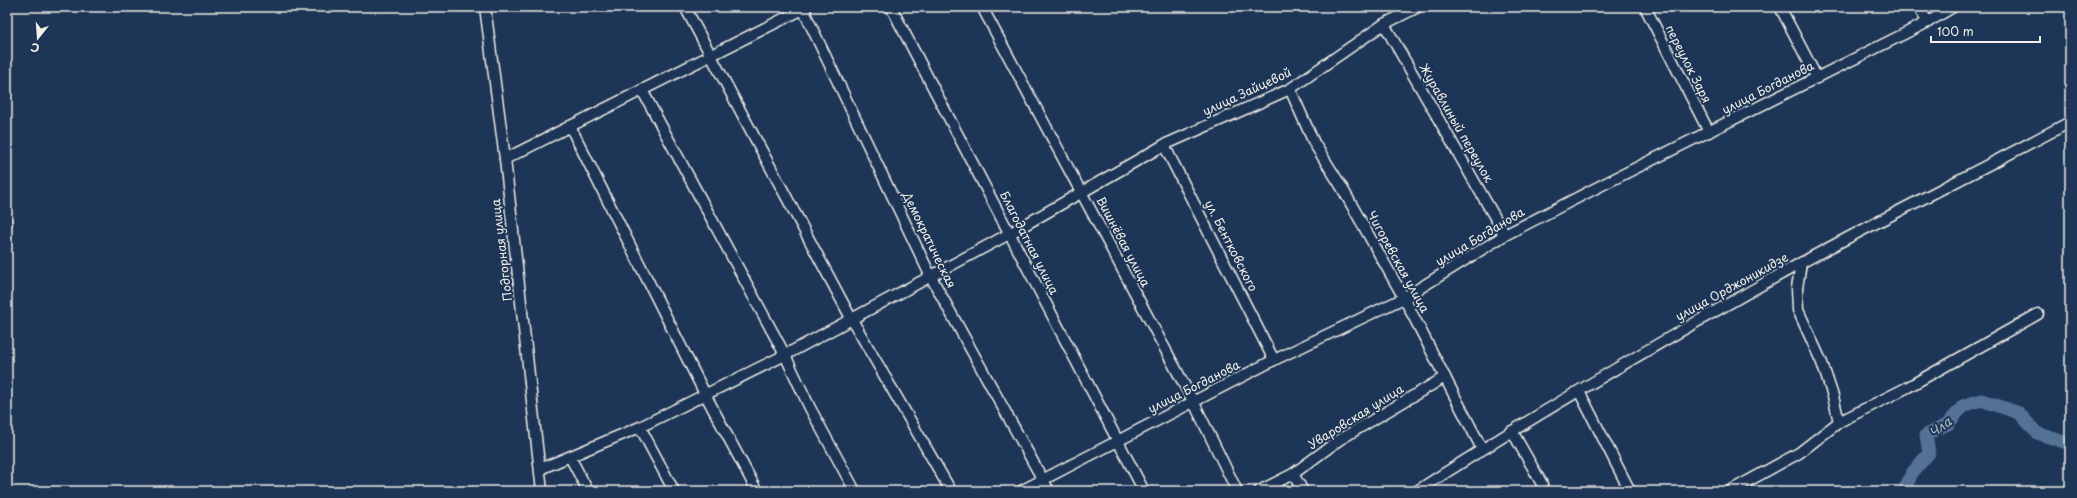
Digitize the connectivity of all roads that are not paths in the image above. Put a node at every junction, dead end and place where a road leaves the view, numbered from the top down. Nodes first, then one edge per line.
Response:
1 (485, 7) edge
2 (685, 7) edge
3 (891, 7) edge
4 (982, 7) edge
5 (1418, 7) edge
6 (1645, 7) edge
7 (1780, 7) edge
8 (1918, 7) edge
9 (1953, 7) edge
10 (804, 8) edge
11 (1928, 22) junction
12 (1384, 24) junction
13 (709, 56) junction
14 (1817, 78) junction
15 (1290, 89) junction
16 (642, 90) junction
17 (2070, 122) edge
18 (570, 126) junction
19 (1709, 132) junction
20 (1164, 145) junction
21 (505, 159) junction
22 (1082, 193) junction
23 (1009, 234) junction
24 (1505, 235) junction
25 (1801, 263) junction
26 (931, 277) junction
27 (1404, 298) junction
28 (2038, 314) dead end
29 (851, 318) junction
30 (785, 355) junction
31 (1274, 360) junction
32 (1446, 377) junction
33 (1579, 391) junction
34 (705, 394) junction
35 (1194, 403) junction
36 (1839, 422) junction
37 (640, 426) junction
38 (1512, 431) junction
39 (1116, 440) junction
40 (1482, 449) junction
41 (570, 457) junction
42 (540, 469) junction
43 (1293, 474) junction
44 (1043, 479) junction
45 (542, 491) edge
46 (588, 491) edge
47 (674, 491) edge
48 (757, 491) edge
49 (855, 491) edge
50 (952, 491) edge
51 (1021, 491) edge
52 (1049, 491) edge
53 (1144, 491) edge
54 (1237, 491) edge
55 (1259, 491) edge
56 (1303, 491) edge
57 (1417, 491) edge
58 (1542, 491) edge
59 (1630, 491) edge
60 (1730, 491) edge

1 - 21 street, Подгорная улица
2 - 13 street
3 - 23 street, Благодатная улица
4 - 22 street, Вишнёвая улица
5 - 12 street, улица Зайцевой
6 - 19 street, переулок Заря
7 - 14 street
8 - 11 street
9 - 11 street, улица Богданова
10 - 13 street
10 - 26 street, Демократическая
11 - 14 street, улица Богданова
12 - 15 street, улица Зайцевой
12 - 24 street, Журавлиный переулок
13 - 16 street
13 - 29 street
14 - 19 street, улица Богданова
15 - 20 street, улица Зайцевой
15 - 27 street, Чигоревская улица
16 - 18 street
16 - 30 street
17 - 25 street, улица Орджоникидзе
18 - 21 street
18 - 34 street
19 - 24 street, улица Богданова
20 - 22 street, улица Зайцевой
20 - 31 street, ул. Бентковского
21 - 42 street, Подгорная улица
22 - 23 street, улица Зайцевой
22 - 35 street, Вишнёвая улица
23 - 26 street, улица Зайцевой
23 - 39 street, Благодатная улица
24 - 27 street, улица Богданова
25 - 33 street, улица Орджоникидзе
25 - 36 street
26 - 29 street, улица Зайцевой
26 - 44 street, Демократическая
27 - 31 street, улица Богданова
27 - 32 street, Чигоревская улица
28 - 36 street
29 - 30 street, улица Зайцевой
29 - 50 street
30 - 34 street, улица Зайцевой
30 - 49 street
31 - 35 street, улица Богданова
32 - 40 street, Чигоревская улица
32 - 43 street, Уваровская улица
33 - 38 street, улица Орджоникидзе
33 - 59 street
34 - 37 street, улица Зайцевой
34 - 48 street
35 - 39 street, улица Богданова
35 - 54 street, Вишнёвая улица
36 - 60 street
37 - 41 street, улица Зайцевой
37 - 47 street
38 - 40 street, улица Орджоникидзе
38 - 58 street
39 - 44 street, улица Богданова
39 - 53 street, Благодатная улица
40 - 57 street, улица Орджоникидзе
41 - 42 street, улица Зайцевой
41 - 46 street
42 - 45 street, Подгорная улица
43 - 55 street, Уваровская улица
43 - 56 street
44 - 51 street, улица Богданова
44 - 52 street, Демократическая

